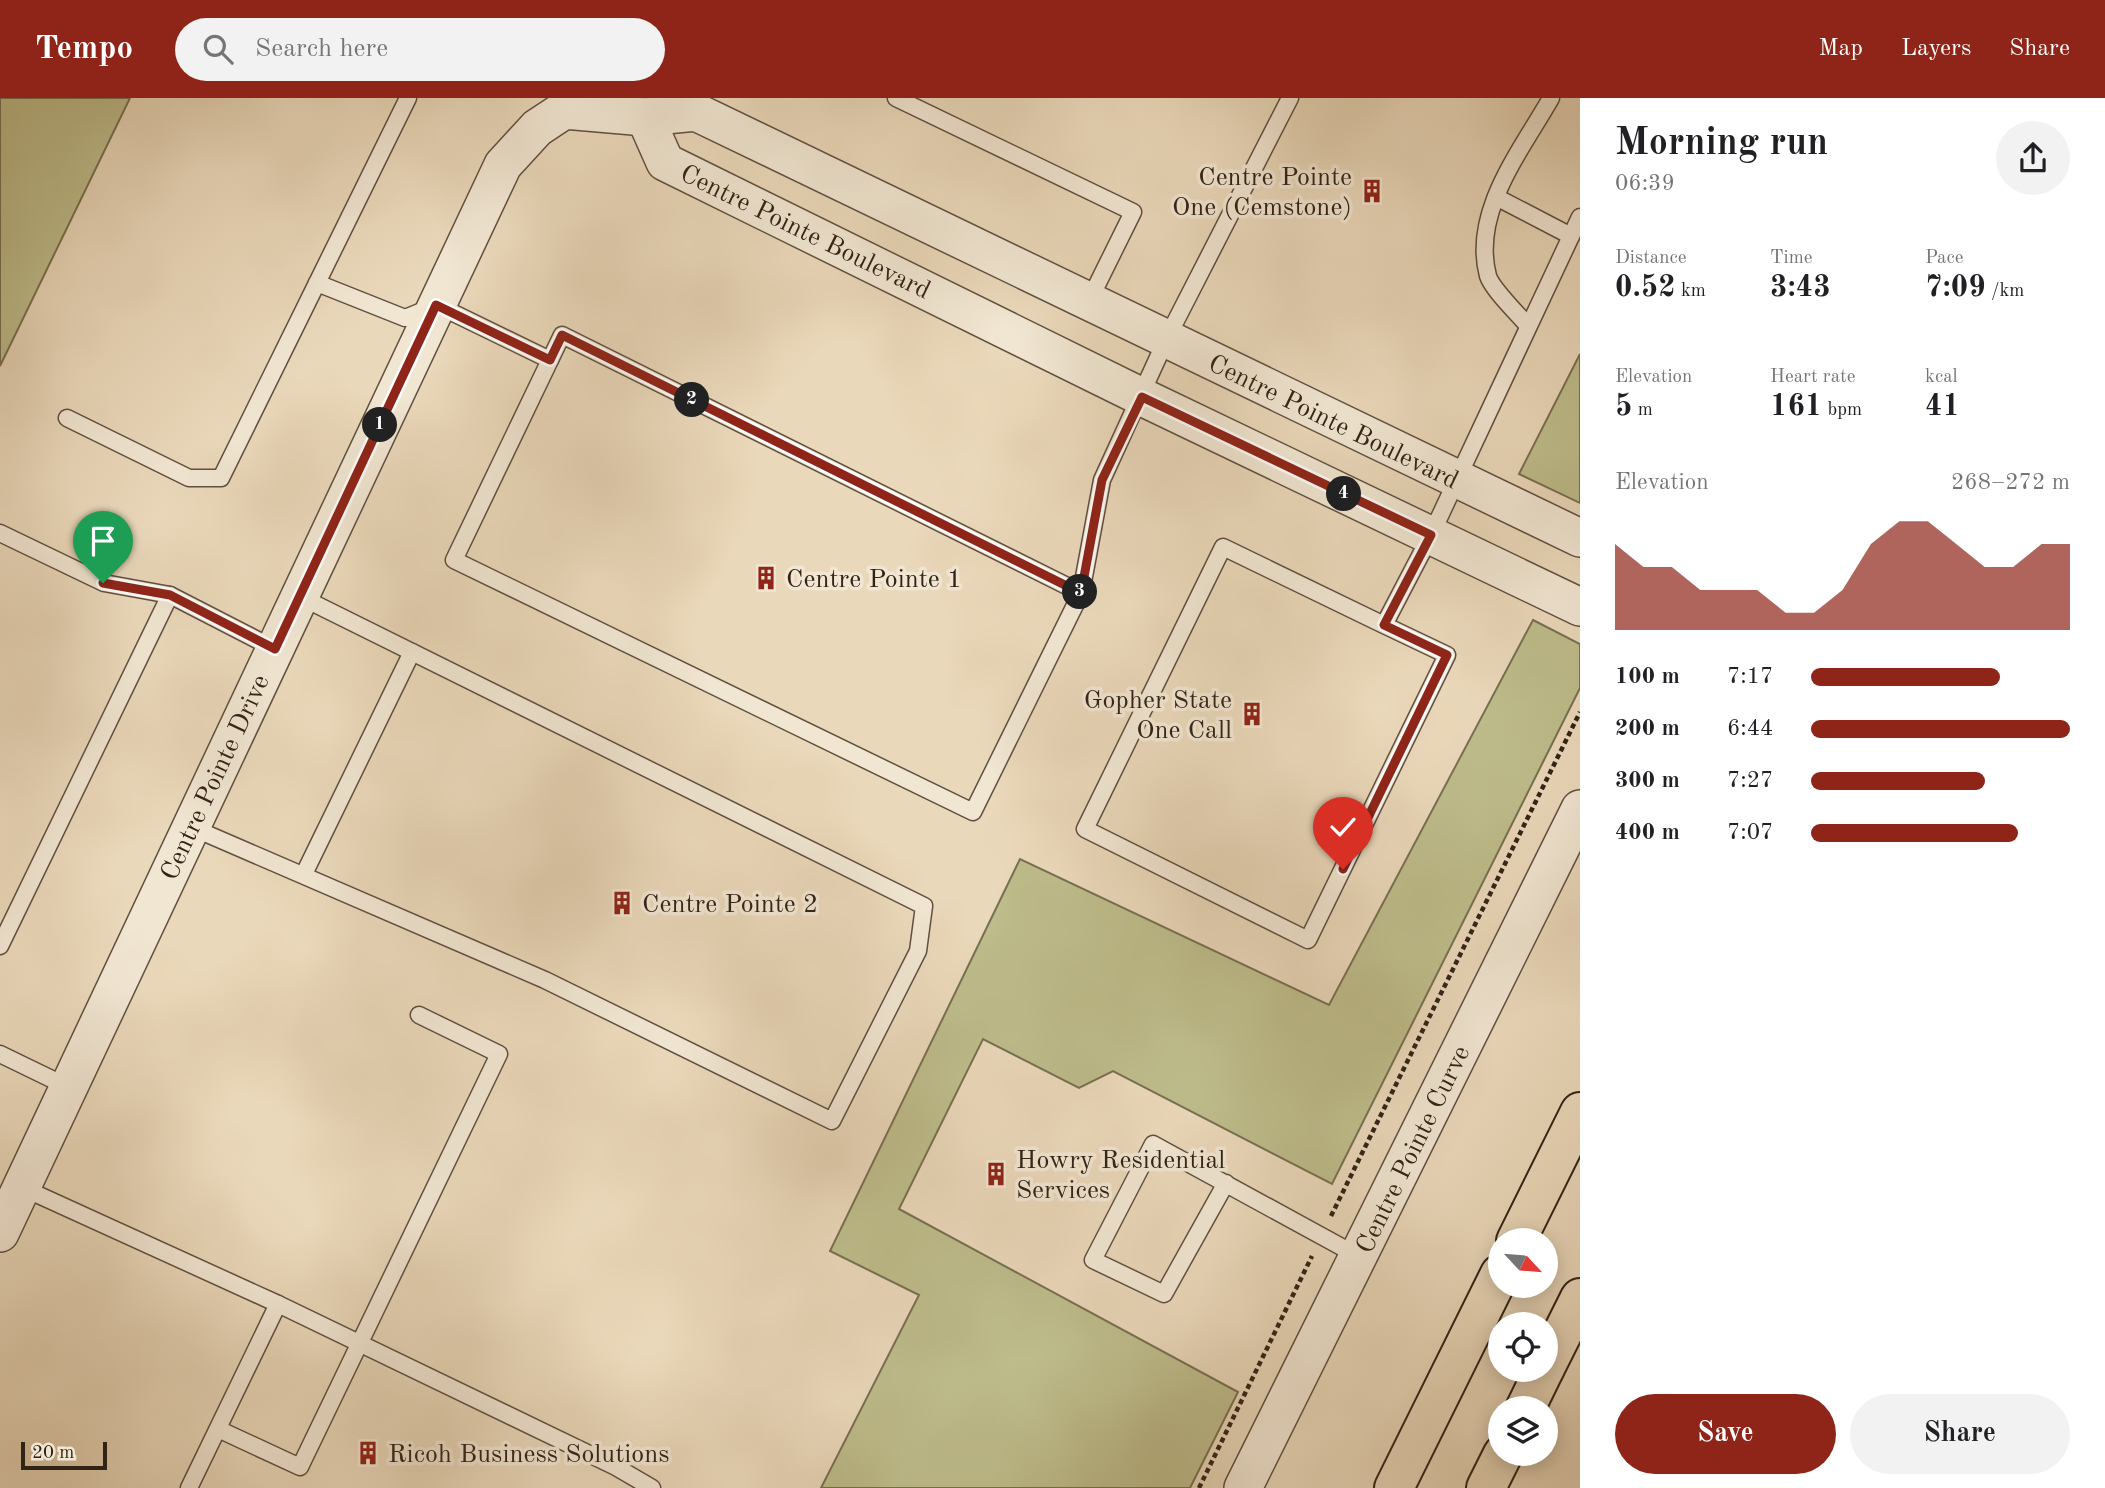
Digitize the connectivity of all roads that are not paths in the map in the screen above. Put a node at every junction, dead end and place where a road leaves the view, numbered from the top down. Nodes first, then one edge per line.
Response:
1 (408, 98) edge
2 (896, 98) edge
3 (1290, 98) edge
4 (1551, 98) edge
5 (645, 117) junction
6 (1496, 197) junction
7 (1580, 216) edge
8 (1571, 236) junction
9 (317, 283) junction
10 (1088, 303) junction
11 (436, 305) junction
12 (1528, 326) junction
13 (1166, 340) junction
14 (550, 360) junction
15 (1142, 397) junction
16 (68, 418) dead end
17 (1456, 479) junction
18 (0, 533) edge
19 (1431, 535) junction
20 (1580, 538) edge
21 (1081, 593) junction
22 (170, 595) junction
23 (299, 596) junction
24 (1580, 607) edge
25 (1384, 625) junction
26 (275, 649) junction
27 (412, 652) junction
28 (1580, 809) edge
29 (191, 827) junction
30 (304, 874) junction
31 (0, 946) edge
32 (418, 1015) dead end
33 (0, 1054) edge
34 (68, 1087) junction
35 (1580, 1112) edge
36 (1226, 1183) junction
37 (21, 1187) junction
38 (1522, 1228) edge
39 (0, 1233) edge
40 (1358, 1255) junction
41 (1488, 1298) edge
42 (1580, 1298) edge
43 (278, 1304) junction
44 (359, 1342) junction
45 (1558, 1343) edge
46 (218, 1429) junction
47 (1497, 1466) edge
48 (189, 1488) edge
49 (652, 1488) edge
50 (1243, 1488) edge
51 (1394, 1488) edge
52 (1486, 1488) edge

1 - 9 lane
2 - 10 lane
3 - 13 lane
4 - 6 lane
5 - 10 street, Centre Pointe Boulevard
5 - 11 street, Centre Pointe Drive
5 - 15 street, Centre Pointe Boulevard
6 - 8 lane
6 - 12 lane
7 - 8 lane
8 - 12 lane
9 - 11 lane
9 - 16 lane
10 - 13 street, Centre Pointe Boulevard
11 - 14 lane
11 - 23 street, Centre Pointe Drive
12 - 17 lane
13 - 15 lane
13 - 17 street, Centre Pointe Boulevard
14 - 21 lane
14 - 21 lane
15 - 19 street, Centre Pointe Boulevard
15 - 21 lane
17 - 19 lane
17 - 20 street, Centre Pointe Boulevard
18 - 22 lane
19 - 24 street, Centre Pointe Boulevard
19 - 25 lane
22 - 26 lane
22 - 31 lane
23 - 26 street, Centre Pointe Drive
23 - 27 lane
25 - 25 lane
26 - 29 street, Centre Pointe Drive
27 - 30 lane
27 - 30 lane
28 - 40 street, Centre Pointe Curve
29 - 30 lane
29 - 34 street, Centre Pointe Drive
32 - 44 lane
33 - 34 lane
34 - 37 street, Centre Pointe Drive
35 - 38 highway
36 - 36 lane
36 - 40 lane
37 - 39 street, Centre Pointe Drive
37 - 43 lane
40 - 50 street, Centre Pointe Curve
41 - 51 highway
42 - 45 highway
43 - 44 lane
43 - 46 lane
44 - 46 lane
44 - 49 lane
46 - 48 lane
47 - 52 highway

